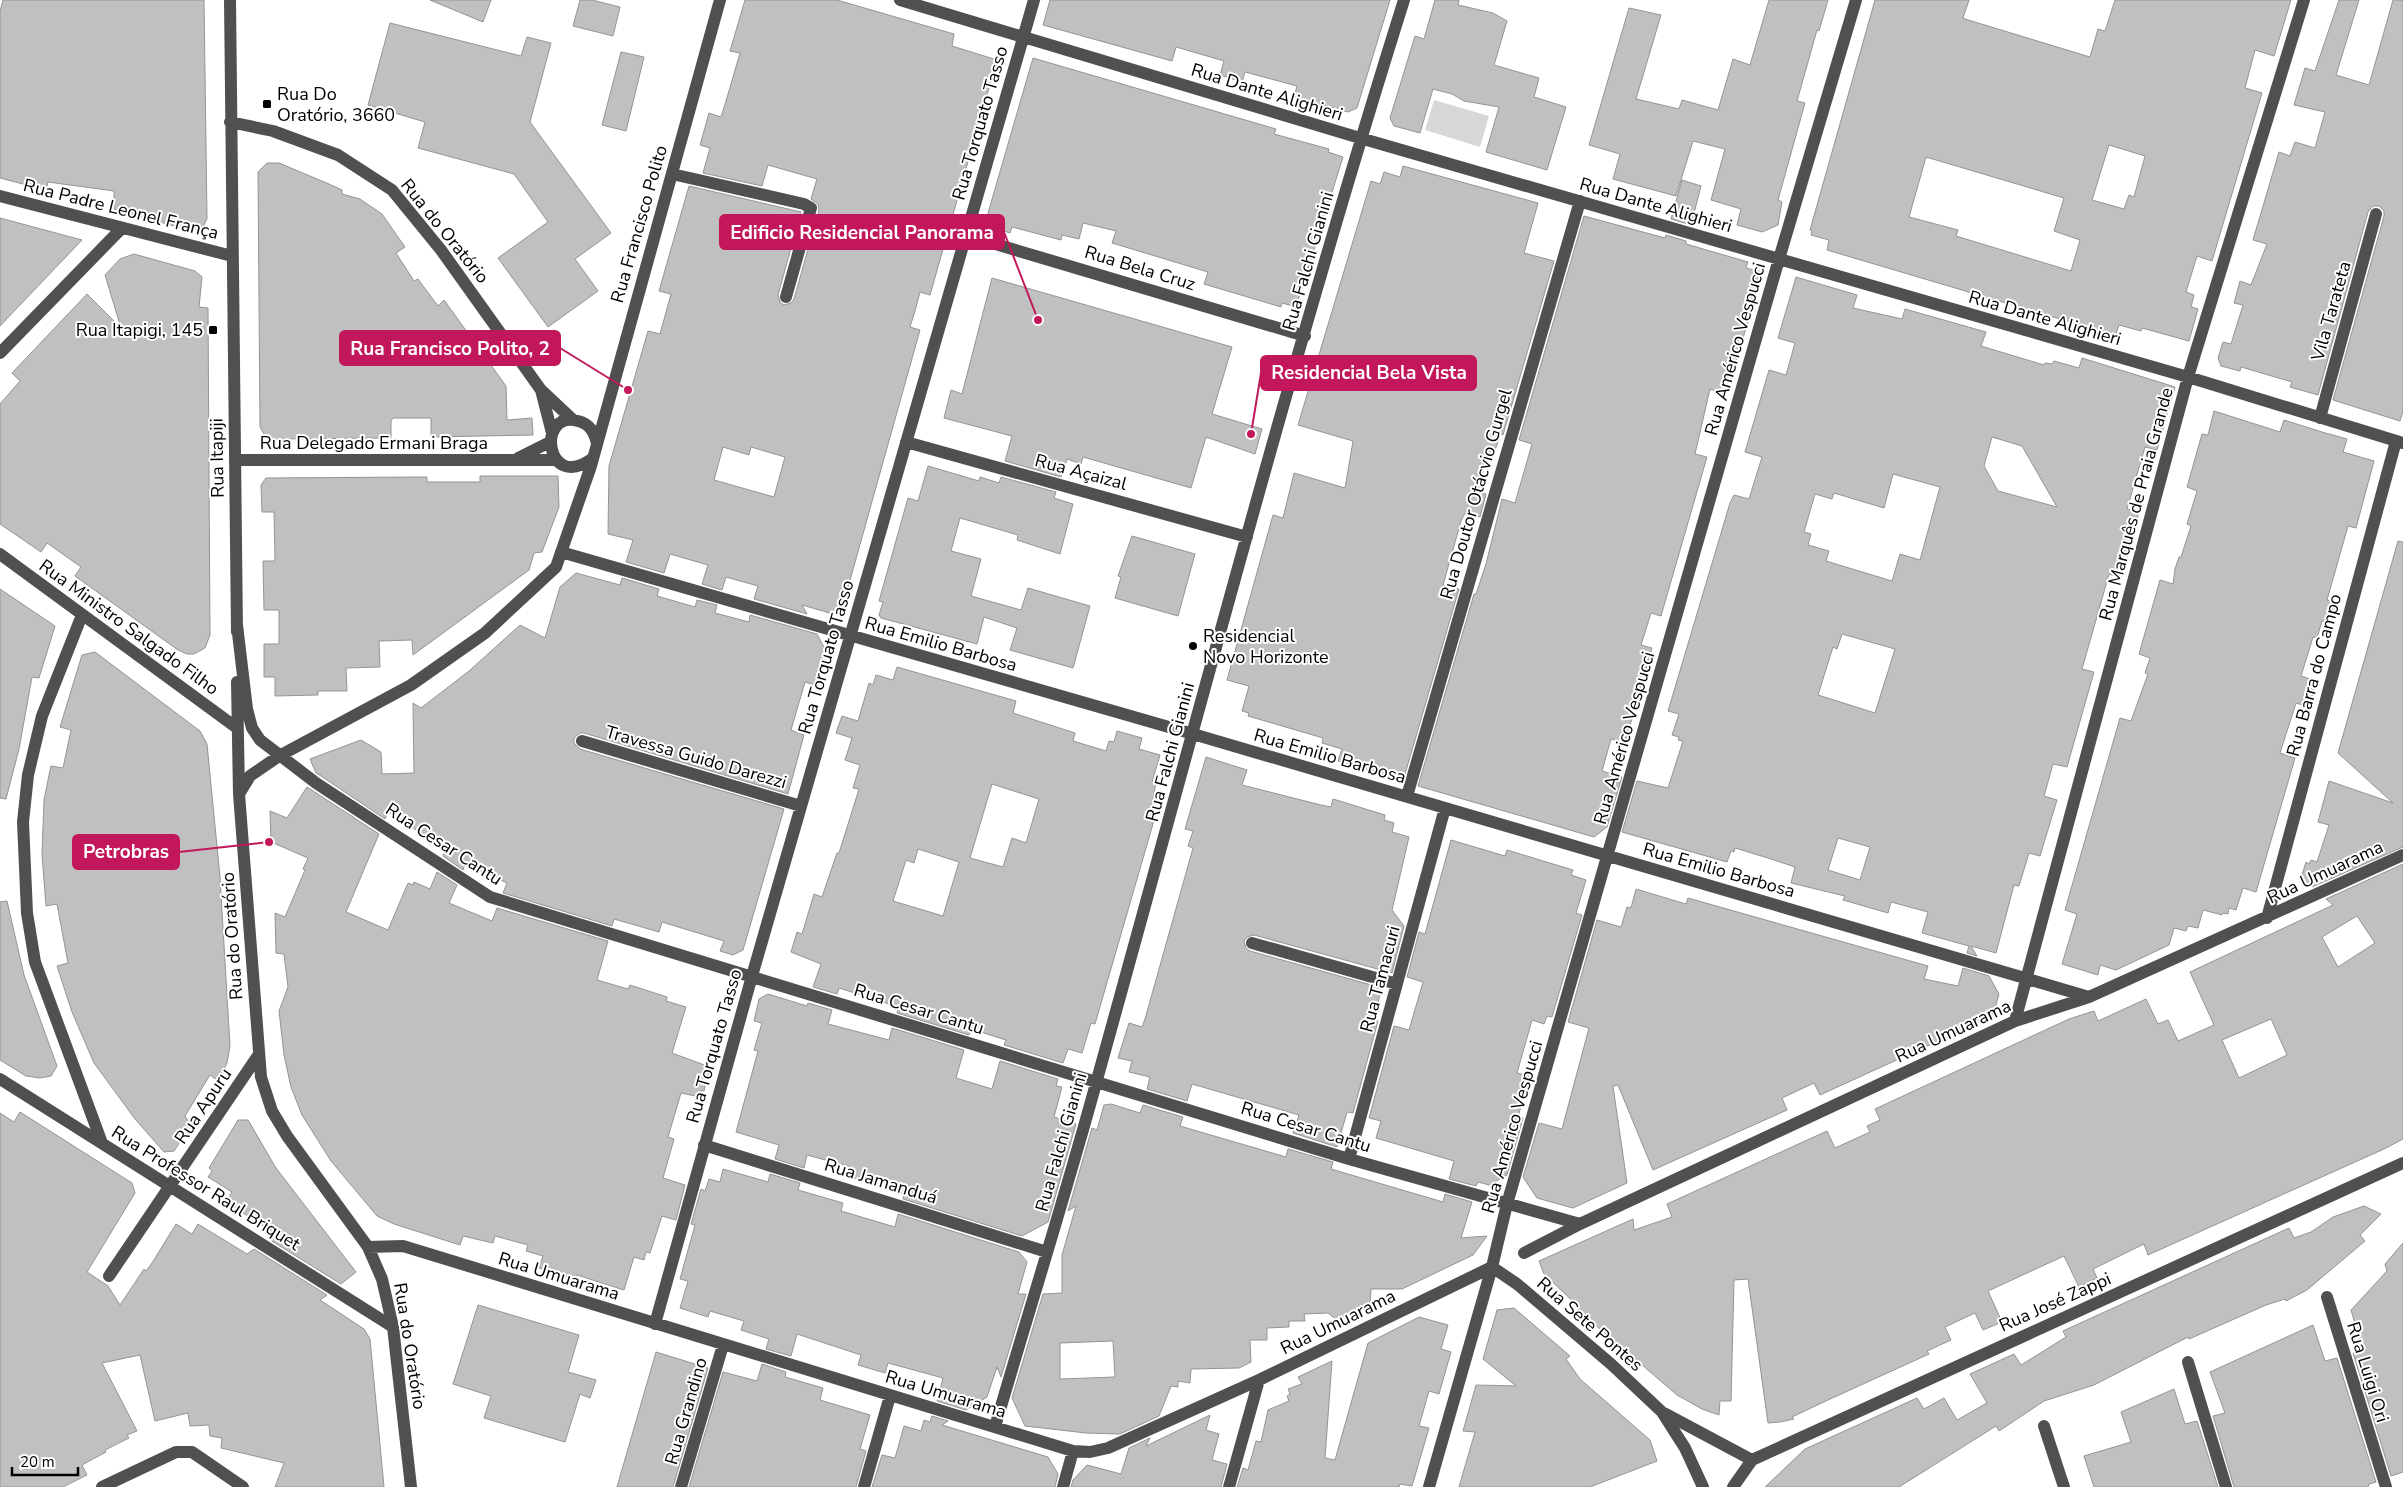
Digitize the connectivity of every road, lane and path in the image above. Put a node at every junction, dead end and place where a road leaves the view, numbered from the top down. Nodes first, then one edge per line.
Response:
1 (230, 0) edge
2 (720, 0) edge
3 (900, 0) edge
4 (1034, 0) edge
5 (1404, 0) edge
6 (1856, 0) edge
7 (2304, 0) edge
8 (1023, 37) junction
9 (230, 122) junction
10 (1360, 138) junction
11 (672, 174) junction
12 (0, 196) edge
13 (1580, 201) junction
14 (2376, 214) dead end
15 (121, 229) junction
16 (965, 235) junction
17 (232, 256) junction
18 (1779, 259) junction
19 (786, 296) dead end
20 (1305, 336) junction
21 (0, 353) edge
22 (2188, 377) junction
23 (541, 390) junction
24 (2320, 418) junction
25 (573, 420) junction
26 (551, 438) junction
27 (906, 442) junction
28 (2399, 442) edge
29 (597, 443) junction
30 (593, 458) junction
31 (234, 460) junction
32 (513, 460) junction
33 (557, 460) junction
34 (1247, 537) junction
35 (561, 552) junction
36 (0, 554) edge
37 (82, 615) junction
38 (237, 625) junction
39 (851, 636) junction
40 (237, 728) junction
41 (1193, 734) junction
42 (582, 741) dead end
43 (279, 756) junction
44 (239, 794) junction
45 (1407, 796) junction
46 (801, 806) junction
47 (1445, 808) junction
48 (2403, 855) edge
49 (1609, 856) junction
50 (2267, 918) junction
51 (1252, 943) dead end
52 (752, 976) junction
53 (2027, 979) junction
54 (1397, 984) junction
55 (2089, 997) junction
56 (2015, 1021) junction
57 (258, 1054) junction
58 (0, 1079) edge
59 (1097, 1081) junction
60 (102, 1143) junction
61 (704, 1144) junction
62 (1349, 1159) junction
63 (2403, 1163) edge
64 (170, 1186) junction
65 (1507, 1204) junction
66 (1580, 1224) junction
67 (368, 1247) junction
68 (1047, 1252) junction
69 (1524, 1253) dead end
70 (1492, 1267) junction
71 (109, 1276) dead end
72 (2327, 1297) dead end
73 (655, 1324) junction
74 (393, 1327) junction
75 (723, 1345) junction
76 (2188, 1362) dead end
77 (1259, 1380) junction
78 (890, 1396) junction
79 (1662, 1412) junction
80 (2044, 1426) dead end
81 (995, 1427) junction
82 (1073, 1451) junction
83 (1752, 1460) junction
84 (102, 1487) edge
85 (243, 1487) edge
86 (411, 1487) edge
87 (681, 1487) edge
88 (864, 1487) edge
89 (1063, 1487) edge
90 (1229, 1487) edge
91 (1429, 1487) edge
92 (1703, 1487) edge
93 (1733, 1487) edge
94 (2064, 1487) edge
95 (2226, 1487) edge
96 (2386, 1487) edge

1 - 9 street
2 - 11 street, Rua Francisco Polito
3 - 8 street, Rua Dante Alighieri
4 - 8 street, Rua Torquato Tasso
5 - 10 street, Rua Falchi Gianini
6 - 18 street, Rua Américo Vespucci
7 - 22 street, Rua Marquês de Praia Grande
8 - 10 street, Rua Dante Alighieri
8 - 16 street, Rua Torquato Tasso
9 - 17 street, Rua Itapiji
9 - 23 street, Rua do Oratório
10 - 13 street, Rua Dante Alighieri
10 - 20 street, Rua Falchi Gianini
11 - 19 street
11 - 29 street, Rua Francisco Polito
12 - 15 street, Rua Padre Leonel França
13 - 18 street, Rua Dante Alighieri
13 - 45 street, Rua Doutor Otácvio Gurgel
14 - 24 street, Vila Tarateta
15 - 17 street, Rua Padre Leonel França
15 - 21 street
16 - 20 street, Rua Bela Cruz
16 - 27 street, Rua Torquato Tasso
17 - 31 street, Rua Itapiji
18 - 22 street, Rua Dante Alighieri
18 - 49 street, Rua Américo Vespucci
20 - 34 street, Rua Falchi Gianini
22 - 24 street, Rua Dante Alighieri
22 - 53 street, Rua Marquês de Praia Grande
23 - 25 street, Rua do Oratório
23 - 26 street, Rua do Oratório
24 - 28 street, Rua Dante Alighieri
25 - 26 street
25 - 29 street
26 - 32 street, Rua Delegado Ermani Braga
26 - 33 street
27 - 34 street, Rua Açaizal
27 - 39 street, Rua Torquato Tasso
28 - 50 street, Rua Barra do Campo
29 - 30 street, Rua Francisco Polito
30 - 33 street
30 - 35 street
31 - 32 street, Rua Delegado Ermani Braga
31 - 38 street, Rua Itapiji
32 - 33 street, Rua Delegado Ermani Braga
34 - 41 street, Rua Falchi Gianini
35 - 39 street, Rua Emilio Barbosa
35 - 43 street
36 - 37 street, Rua Ministro Salgado Filho
37 - 40 street, Rua Ministro Salgado Filho
37 - 60 street
38 - 40 street, Rua Itapiji
38 - 43 street, Rua Cesar Cantu
39 - 41 street, Rua Emilio Barbosa
39 - 46 street, Rua Torquato Tasso
40 - 44 street, Rua Itapiji
41 - 45 street, Rua Emilio Barbosa
41 - 59 street, Rua Falchi Gianini
42 - 46 street, Travessa Guido Darezzi
43 - 44 street
43 - 52 street, Rua Cesar Cantu
44 - 57 street, Rua do Oratório
45 - 47 street, Rua Emilio Barbosa
46 - 52 street, Rua Torquato Tasso
47 - 49 street, Rua Emilio Barbosa
47 - 54 street, Rua Tamacuri
48 - 50 street, Rua Umuarama
49 - 53 street, Rua Emilio Barbosa
49 - 65 street, Rua Américo Vespucci
50 - 55 street, Rua Umuarama
51 - 54 street
52 - 59 street, Rua Cesar Cantu
52 - 61 street, Rua Torquato Tasso
53 - 55 street, Rua Emilio Barbosa
53 - 56 street, Rua Marquês de Praia Grande
54 - 62 street, Rua Tamacuri
55 - 56 street, Rua Umuarama
56 - 66 street, Rua Umuarama
57 - 64 street, Rua Apuru
57 - 67 street, Rua do Oratório
58 - 60 street, Rua Professor Raul Briquet
59 - 62 street, Rua Cesar Cantu
59 - 68 street, Rua Falchi Gianini
60 - 64 street, Rua Professor Raul Briquet
61 - 68 street, Rua Jamanduá
61 - 73 street, Rua Torquato Tasso
62 - 65 street, Rua Cesar Cantu
63 - 83 street, Rua José Zappi
64 - 71 street, Rua Apuru
64 - 74 street, Rua Professor Raul Briquet
65 - 66 street, Rua Cesar Cantu
65 - 70 street, Rua Américo Vespucci
66 - 69 street, Rua Umuarama
67 - 73 street, Rua Umuarama
67 - 74 street, Rua do Oratório
68 - 81 street, Rua Falchi Gianini
70 - 77 street, Rua Umuarama
70 - 79 street, Rua Sete Pontes
70 - 91 street, Rua Américo Vespucci
72 - 96 street, Rua Luigi Ori
73 - 75 street, Rua Umuarama
74 - 86 street, Rua do Oratório
75 - 78 street, Rua Umuarama
75 - 87 street, Rua Grandino
76 - 95 street
77 - 82 street, Rua Umuarama
77 - 90 street
78 - 81 street, Rua Umuarama
78 - 88 street
79 - 83 street, Rua Sete Pontes
79 - 92 street, Rua Sete Pontes
80 - 94 street
81 - 82 street, Rua Umuarama
82 - 89 street
83 - 93 street
84 - 85 street

